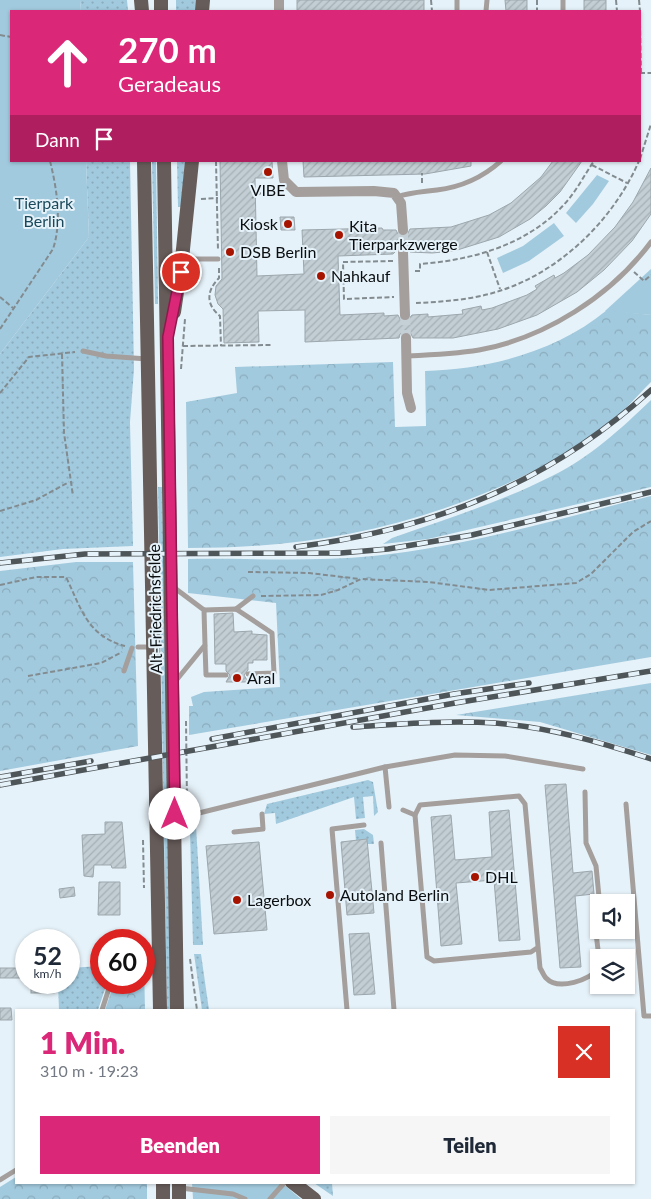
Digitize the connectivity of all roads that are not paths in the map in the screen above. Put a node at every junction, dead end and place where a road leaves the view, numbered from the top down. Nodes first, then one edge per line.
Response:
1 (144, 162) edge
2 (164, 162) edge
3 (192, 162) edge
4 (282, 162) edge
5 (500, 162) edge
6 (397, 197) junction
7 (403, 230) tunnel mouth
8 (651, 242) edge
9 (403, 252) tunnel mouth
10 (182, 259) junction
11 (218, 259) dead end
12 (405, 315) tunnel mouth
13 (168, 337) junction
14 (406, 338) tunnel mouth
15 (82, 351) road end
16 (406, 356) junction
17 (148, 359) junction
18 (411, 408) dead end
19 (172, 586) junction
20 (253, 596) road end
21 (236, 609) junction
22 (204, 610) junction
23 (205, 645) junction
24 (138, 647) dead end
25 (153, 647) junction
26 (132, 648) road end
27 (124, 671) dead end
28 (248, 674) dead end
29 (226, 675) dead end
30 (173, 684) junction
31 (385, 767) junction
32 (583, 769) dead end
33 (585, 792) dead end
34 (626, 804) dead end
35 (389, 807) dead end
36 (403, 810) dead end
37 (181, 814) junction
38 (262, 814) dead end
39 (415, 815) junction
40 (364, 824) dead end
41 (234, 832) dead end
42 (381, 843) dead end
43 (538, 948) junction
44 (598, 949) edge
45 (158, 956) joint
46 (176, 970) junction
47 (590, 977) edge
48 (107, 994) edge
49 (102, 1009) edge
50 (160, 1009) edge
51 (177, 1009) edge
52 (187, 1009) edge
53 (347, 1009) edge
54 (394, 1009) edge
55 (651, 1016) edge
56 (15, 1171) edge
57 (0, 1180) edge
58 (163, 1184) edge
59 (282, 1184) edge
60 (295, 1184) edge
61 (179, 1190) edge
62 (163, 1199) edge
63 (245, 1199) edge
64 (270, 1199) edge
65 (314, 1199) edge

1 - 17 main road, Alt-Friedrichsfelde
2 - 13 main road, Alt-Friedrichsfelde
3 - 10 main road
4 - 6 street
5 - 6 lane
6 - 7 street
8 - 16 lane
9 - 12 street
10 - 11 lane
10 - 13 main road
13 - 19 main road, Alt-Friedrichsfelde
14 - 16 street
15 - 17 lane
16 - 18 street
17 - 25 main road, Alt-Friedrichsfelde
19 - 22 lane
19 - 30 main road, Alt-Friedrichsfelde
20 - 21 lane
21 - 22 lane
21 - 28 lane
22 - 23 lane
23 - 29 lane
23 - 30 lane
24 - 25 lane
25 - 45 main road, Alt-Friedrichsfelde
26 - 27 lane
30 - 37 main road, Alt-Friedrichsfelde
31 - 32 lane
31 - 35 lane
31 - 37 lane
33 - 44 lane
34 - 55 lane
36 - 39 lane
37 - 46 main road, Alt-Friedrichsfelde
38 - 41 lane
39 - 43 lane
39 - 43 lane
40 - 53 lane
42 - 54 lane
43 - 47 lane
45 - 50 main road, Alt-Friedrichsfelde
46 - 51 main road, Alt-Friedrichsfelde
46 - 52 main road
48 - 49 lane
56 - 57 lane
58 - 62 main road
59 - 64 lane
60 - 65 main road
61 - 63 lane

